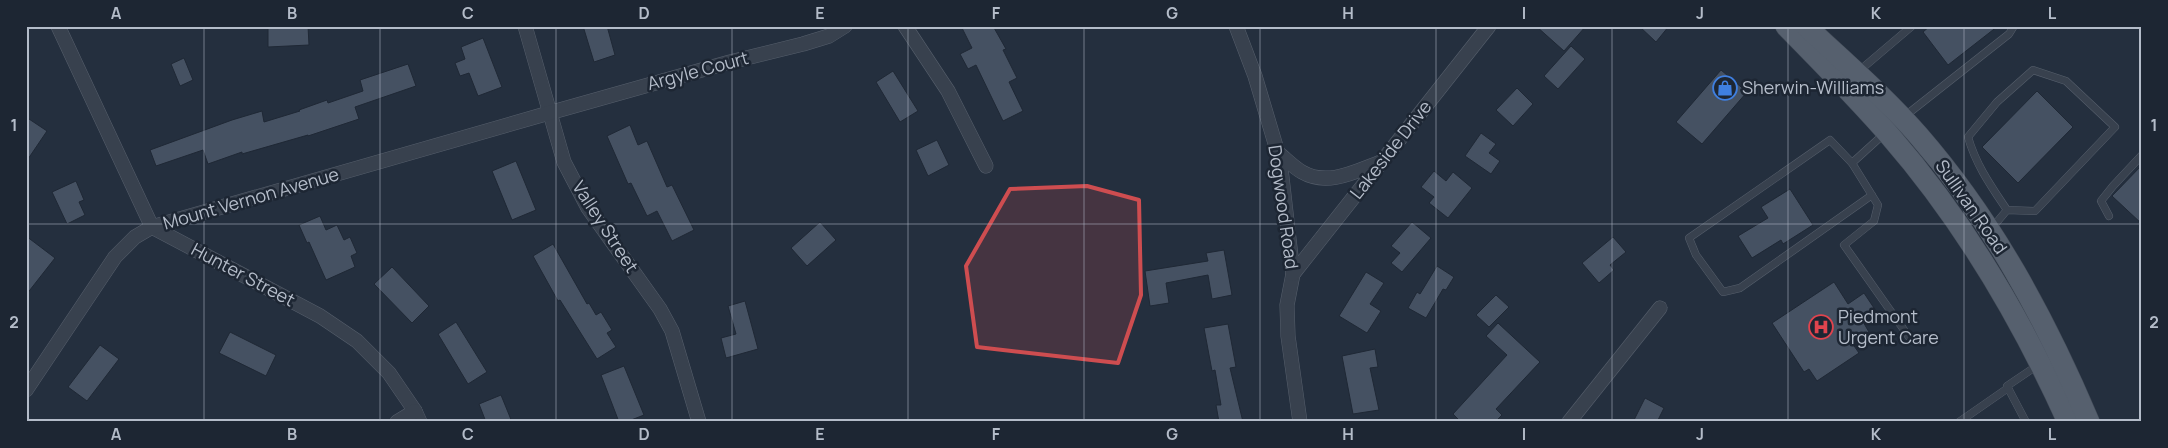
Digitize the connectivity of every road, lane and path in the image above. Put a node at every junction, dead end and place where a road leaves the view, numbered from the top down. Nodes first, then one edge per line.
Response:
1 (58, 26) edge
2 (526, 26) edge
3 (845, 26) edge
4 (905, 26) edge
5 (1236, 26) edge
6 (1489, 26) edge
7 (1786, 26) edge
8 (1806, 26) edge
9 (1912, 26) edge
10 (2014, 26) edge
11 (1857, 73) junction
12 (549, 112) junction
13 (1894, 125) junction
14 (1277, 152) junction
15 (2142, 155) edge
16 (1382, 162) junction
17 (1852, 163) junction
18 (986, 166) dead end
19 (1872, 195) junction
20 (2007, 210) junction
21 (2109, 216) dead end
22 (152, 227) junction
23 (1990, 230) junction
24 (1293, 274) junction
25 (1660, 308) dead end
26 (1909, 337) dead end
27 (2040, 363) junction
28 (2008, 388) junction
29 (26, 390) edge
30 (418, 417) edge
31 (398, 422) edge
32 (698, 422) edge
33 (1300, 422) edge
34 (1569, 422) edge
35 (1959, 422) edge
36 (2026, 422) edge
37 (2068, 422) edge
38 (2089, 422) edge

1 - 22 street
2 - 12 street, Valley Street
3 - 12 street, Argyle Court
4 - 18 street
5 - 14 street, Dogwood Road
6 - 16 street, Lakeside Drive
7 - 13 main road, Sullivan Road
8 - 11 main road, Sullivan Road
9 - 11 lane
10 - 13 lane
11 - 13 main road, Sullivan Road
12 - 22 street, Mount Vernon Avenue
12 - 32 street, Valley Street
13 - 17 lane
13 - 23 main road, Sullivan Road
13 - 27 main road, Sullivan Road
14 - 16 street
14 - 24 street, Dogwood Road
15 - 21 lane
16 - 24 street, Lakeside Drive
17 - 19 lane
17 - 19 lane
19 - 26 lane
20 - 20 lane
20 - 23 lane
22 - 29 street, Mount Vernon Avenue
22 - 30 street, Hunter Street
23 - 38 main road, Sullivan Road
24 - 33 street, Dogwood Road
25 - 34 street
27 - 28 lane
27 - 37 main road, Sullivan Road
28 - 35 lane
28 - 36 lane
30 - 31 street

